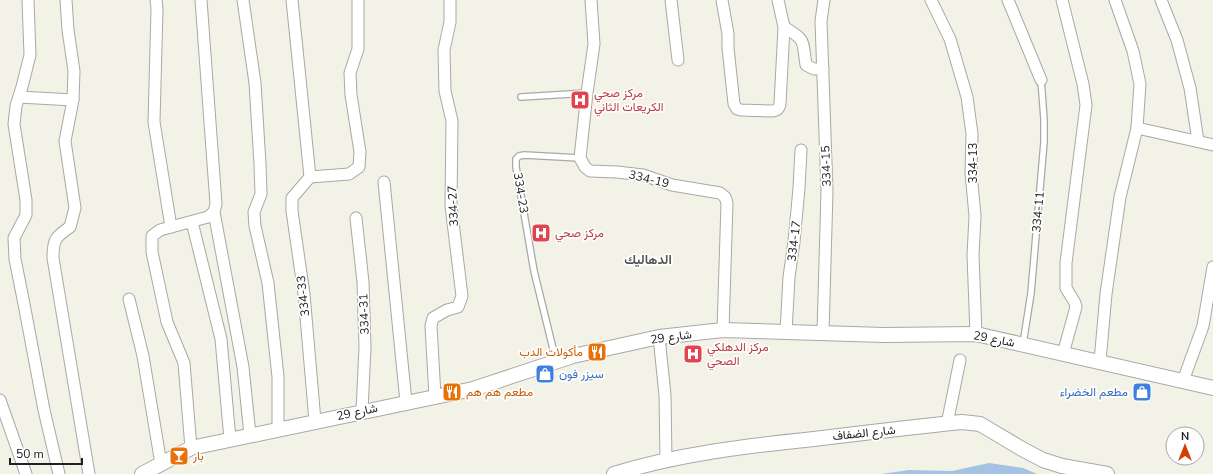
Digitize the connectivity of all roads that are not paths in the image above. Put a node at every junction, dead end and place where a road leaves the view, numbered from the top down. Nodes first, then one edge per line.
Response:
1 (28, 0) edge
2 (66, 0) edge
3 (156, 0) edge
4 (200, 0) edge
5 (243, 0) edge
6 (292, 0) edge
7 (358, 0) edge
8 (450, 0) edge
9 (591, 0) edge
10 (671, 0) edge
11 (722, 0) edge
12 (778, 0) edge
13 (824, 0) edge
14 (931, 0) edge
15 (1008, 0) edge
16 (1062, 0) edge
17 (1115, 0) edge
18 (1161, 0) edge
19 (784, 27) junction
20 (678, 60) dead end
21 (823, 69) junction
22 (1041, 80) joint
23 (587, 93) junction
24 (19, 97) junction
25 (521, 97) dead end
26 (73, 100) junction
27 (1137, 128) junction
28 (1198, 142) junction
29 (1213, 145) edge
30 (801, 150) dead end
31 (580, 158) junction
32 (310, 177) junction
33 (384, 182) dead end
34 (214, 212) junction
35 (356, 218) dead end
36 (192, 222) junction
37 (172, 228) junction
38 (1213, 267) edge
39 (129, 299) dead end
40 (723, 330) junction
41 (786, 332) junction
42 (823, 333) junction
43 (976, 334) junction
44 (659, 337) junction
45 (1023, 345) junction
46 (1063, 354) junction
47 (960, 360) dead end
48 (556, 361) junction
49 (1100, 361) junction
50 (1183, 381) junction
51 (1213, 388) edge
52 (435, 396) junction
53 (0, 400) edge
54 (406, 402) junction
55 (362, 411) junction
56 (315, 421) junction
57 (947, 424) junction
58 (4, 428) edge
59 (278, 429) junction
60 (250, 435) junction
61 (230, 439) junction
62 (191, 448) junction
63 (666, 460) junction
64 (161, 464) junction
65 (26, 474) edge
66 (59, 474) edge
67 (89, 474) edge
68 (142, 474) edge
69 (614, 474) edge
70 (1107, 474) edge

1 - 24 street
2 - 26 street
3 - 37 street
4 - 34 street
5 - 59 street
6 - 32 street
7 - 32 street
8 - 52 street, 334-27
9 - 23 street
10 - 20 street
11 - 19 street
12 - 19 street
13 - 21 street, 334-15
14 - 43 street, 334-13
15 - 22 street
16 - 46 street
17 - 27 street
18 - 28 street
19 - 21 street
21 - 42 street, 334-15
22 - 45 lane, 334-11
23 - 25 lane
23 - 31 street
24 - 26 street
24 - 66 street
26 - 67 street
27 - 28 street
27 - 49 street
28 - 29 street
30 - 41 street, 334-17
31 - 40 street, 334-19
31 - 48 lane, 334-23
32 - 56 street, 334-33
33 - 54 street
34 - 36 street
34 - 60 street
35 - 55 street, 334-31
36 - 37 street
36 - 61 street
37 - 62 street
38 - 50 street
39 - 64 street
40 - 41 street, شارع 29
40 - 44 street, شارع 29
41 - 42 street, شارع 29
42 - 43 street, شارع 29
43 - 45 street, شارع 29
44 - 48 street, شارع 29
44 - 63 street
45 - 46 street, شارع 29
46 - 49 street, شارع 29
47 - 57 street
48 - 52 street, شارع 29
49 - 50 street, شارع 29
50 - 51 street, شارع 29
52 - 54 street, شارع 29
53 - 58 street
54 - 55 street, شارع 29
55 - 56 street, شارع 29
56 - 59 street, شارع 29
57 - 63 street, شارع الضفاف
57 - 70 street, شارع الضفاف
58 - 65 street
59 - 60 street, شارع 29
60 - 61 street, شارع 29
61 - 62 street, شارع 29
62 - 64 street, شارع 29
63 - 69 street, شارع الضفاف
64 - 68 street, شارع 29

